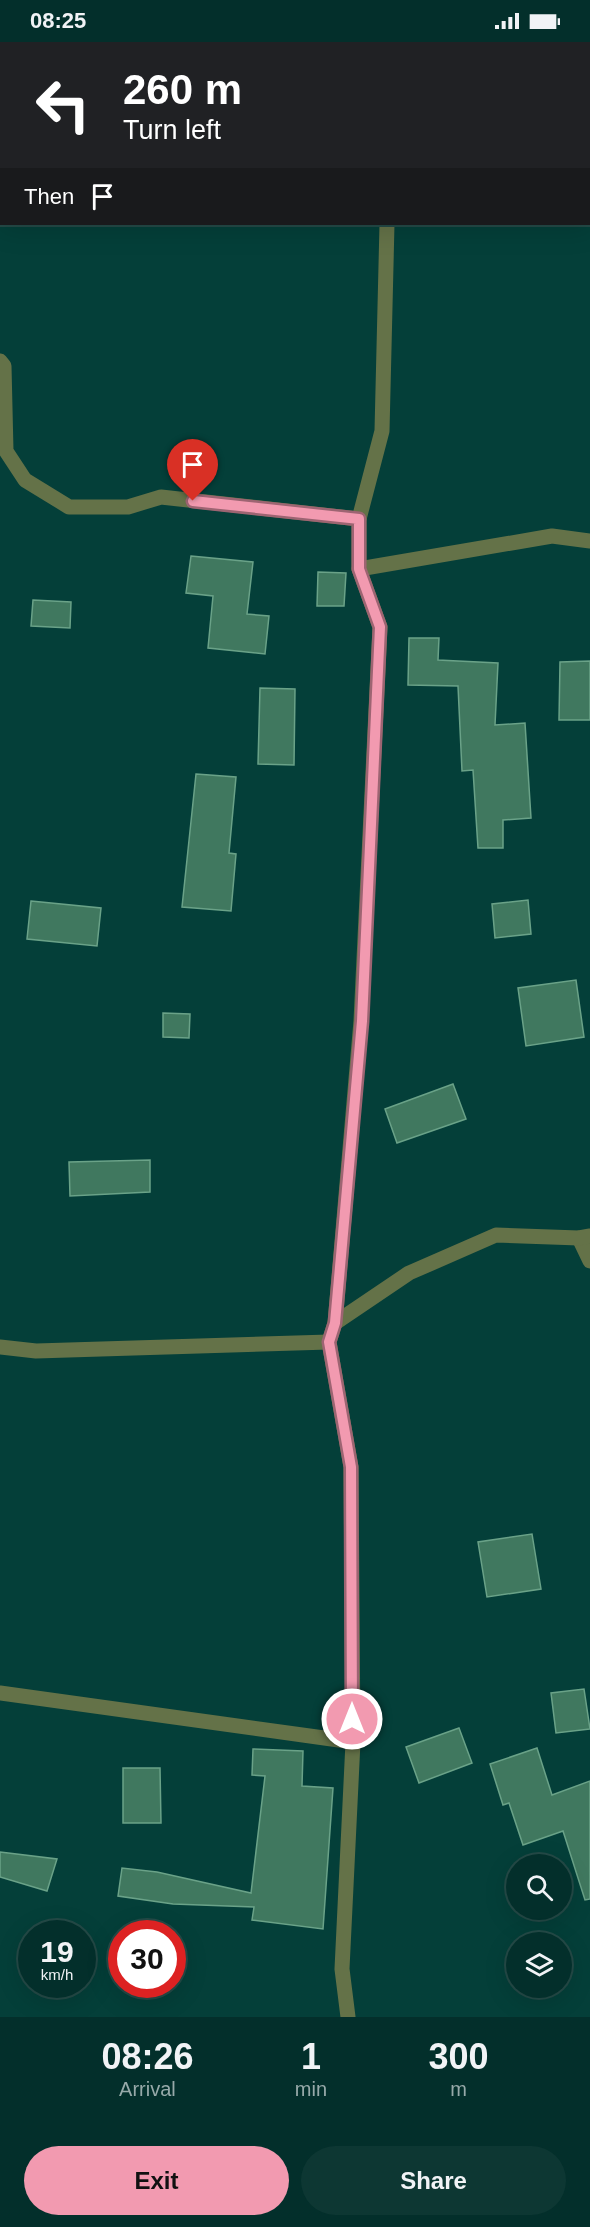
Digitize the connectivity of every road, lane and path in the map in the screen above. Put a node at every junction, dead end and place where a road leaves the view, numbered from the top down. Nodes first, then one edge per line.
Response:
1 (387, 225) edge
2 (0, 361) edge
3 (359, 519) junction
4 (590, 541) edge
5 (359, 569) junction
6 (585, 1237) edge
7 (590, 1261) edge
8 (335, 1323) junction
9 (329, 1342) junction
10 (0, 1347) edge
11 (0, 1693) edge
12 (352, 1742) junction
13 (348, 2017) edge

1 - 3 street
2 - 3 street
3 - 5 street
4 - 5 street
5 - 8 street
6 - 7 street
6 - 8 street
8 - 9 street
9 - 10 street
9 - 12 street
11 - 12 street
12 - 13 street

